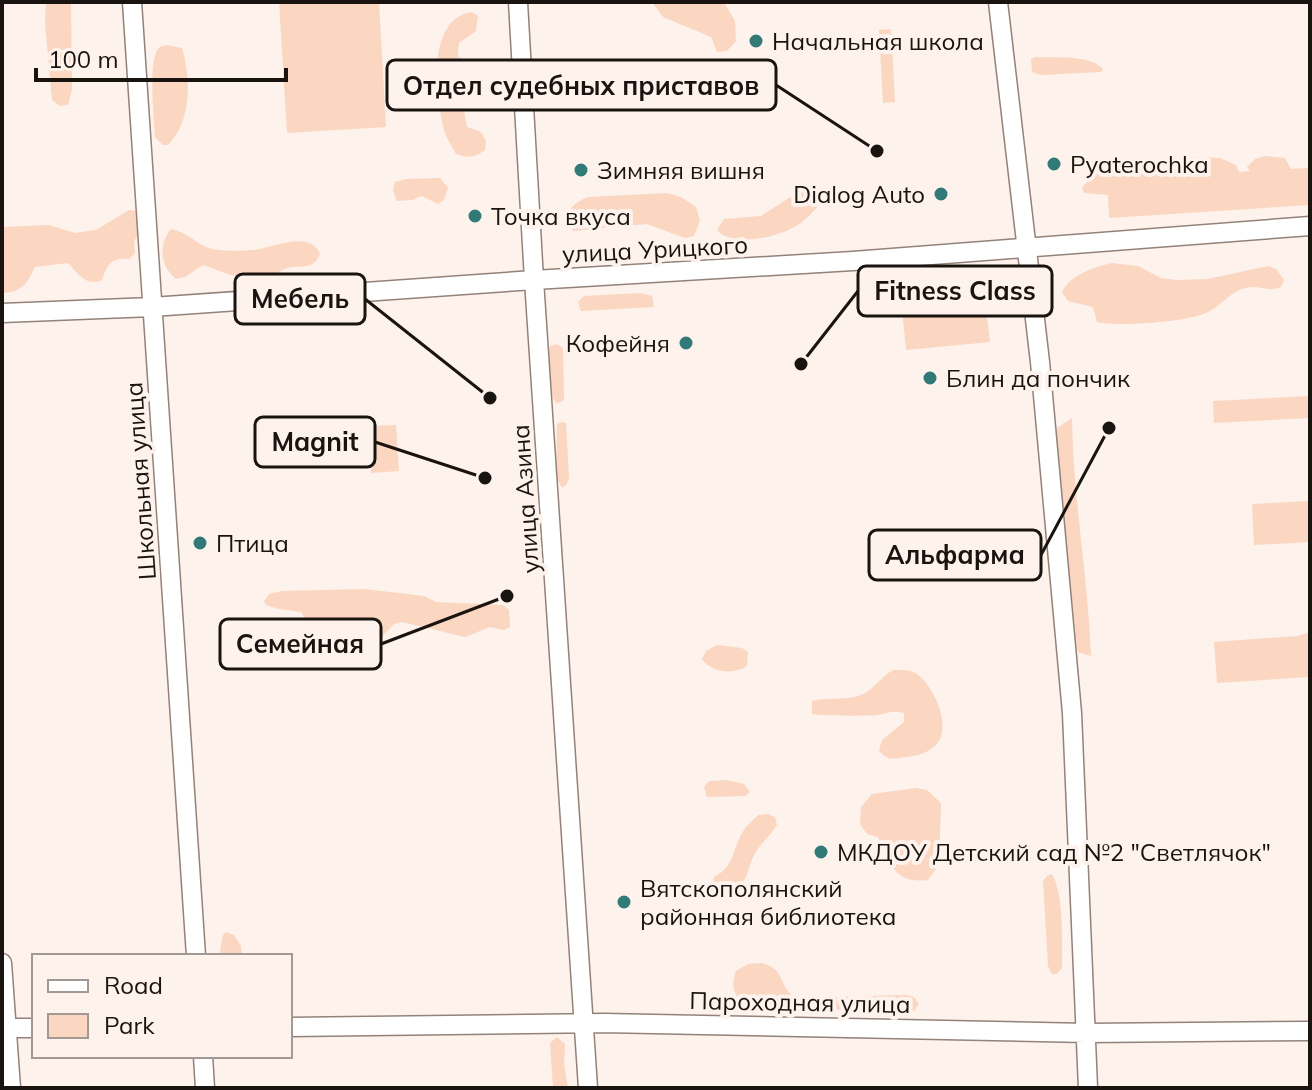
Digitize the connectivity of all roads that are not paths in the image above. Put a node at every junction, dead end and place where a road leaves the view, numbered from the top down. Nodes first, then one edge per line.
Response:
1 (132, 2) edge
2 (518, 2) edge
3 (998, 2) edge
4 (1310, 226) edge
5 (1026, 247) junction
6 (534, 280) junction
7 (152, 307) junction
8 (2, 313) edge
9 (196, 954) edge
10 (2, 963) edge
11 (584, 1023) junction
12 (292, 1027) edge
13 (4, 1028) edge
14 (32, 1028) edge
15 (1310, 1031) edge
16 (1087, 1033) junction
17 (203, 1058) edge
18 (11, 1088) edge
19 (205, 1088) edge
20 (588, 1088) edge
21 (1088, 1088) edge

1 - 7 street, Школьная улица
2 - 6 street, улица Азина
3 - 5 street
4 - 5 street, улица Урицкого
5 - 6 street, улица Урицкого
5 - 16 street
6 - 7 street, улица Урицкого
6 - 11 street, улица Азина
7 - 8 street, улица Урицкого
7 - 9 street, Школьная улица
10 - 13 street
11 - 12 street, Пароходная улица
11 - 16 street, Пароходная улица
11 - 20 street, улица Азина
13 - 14 street
13 - 18 street
15 - 16 street, Пароходная улица
16 - 21 street
17 - 19 street

